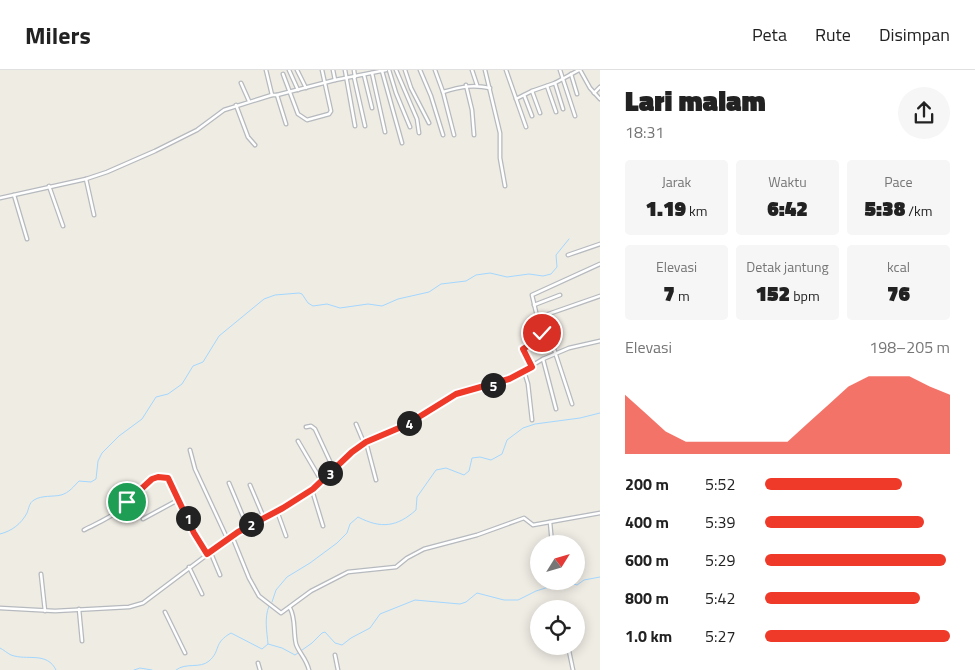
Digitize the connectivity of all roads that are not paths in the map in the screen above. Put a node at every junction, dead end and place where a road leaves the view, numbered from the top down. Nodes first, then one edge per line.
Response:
1 (266, 70) edge
2 (289, 70) edge
3 (297, 70) edge
4 (322, 70) edge
5 (333, 70) edge
6 (345, 70) edge
7 (354, 70) edge
8 (385, 70) edge
9 (396, 70) edge
10 (404, 70) edge
11 (420, 70) edge
12 (435, 70) edge
13 (472, 70) edge
14 (484, 70) edge
15 (506, 70) edge
16 (560, 70) edge
17 (579, 70) edge
18 (283, 74) dead end
19 (372, 74) junction
20 (571, 74) junction
21 (364, 75) junction
22 (355, 77) junction
23 (563, 78) junction
24 (346, 79) junction
25 (335, 80) junction
26 (241, 83) dead end
27 (325, 83) junction
28 (555, 83) junction
29 (466, 86) junction
30 (477, 86) junction
31 (547, 86) junction
32 (600, 87) edge
33 (306, 88) junction
34 (490, 88) junction
35 (298, 90) junction
36 (532, 91) junction
37 (290, 92) junction
38 (444, 92) junction
39 (594, 93) junction
40 (577, 94) dead end
41 (272, 95) junction
42 (277, 95) junction
43 (524, 95) junction
44 (516, 99) junction
45 (600, 99) edge
46 (249, 101) junction
47 (236, 105) junction
48 (372, 108) dead end
49 (564, 109) dead end
50 (540, 112) dead end
51 (556, 112) dead end
52 (532, 116) dead end
53 (575, 116) dead end
54 (429, 123) dead end
55 (286, 124) dead end
56 (355, 126) dead end
57 (365, 126) dead end
58 (410, 127) dead end
59 (526, 127) dead end
60 (385, 132) dead end
61 (419, 133) dead end
62 (443, 135) dead end
63 (474, 135) dead end
64 (454, 136) dead end
65 (402, 143) dead end
66 (255, 145) dead end
67 (86, 179) junction
68 (49, 186) junction
69 (505, 186) dead end
70 (14, 195) junction
71 (0, 198) edge
72 (94, 215) dead end
73 (63, 226) dead end
74 (27, 239) dead end
75 (600, 244) edge
76 (568, 255) dead end
77 (600, 264) edge
78 (560, 295) dead end
79 (600, 296) edge
80 (534, 306) junction
81 (537, 318) junction
82 (544, 336) junction
83 (600, 341) edge
84 (555, 354) junction
85 (543, 359) junction
86 (532, 367) junction
87 (524, 371) junction
88 (572, 404) dead end
89 (556, 409) dead end
90 (532, 420) dead end
91 (356, 424) dead end
92 (306, 427) dead end
93 (298, 441) dead end
94 (365, 443) junction
95 (190, 450) dead end
96 (334, 470) junction
97 (376, 480) dead end
98 (322, 482) junction
99 (229, 483) dead end
100 (250, 485) dead end
101 (312, 490) junction
102 (178, 500) junction
103 (276, 512) junction
104 (600, 513) edge
105 (264, 518) junction
106 (143, 519) dead end
107 (550, 522) junction
108 (247, 526) junction
109 (323, 526) dead end
110 (84, 530) dead end
111 (551, 535) edge
112 (232, 536) junction
113 (286, 536) dead end
114 (227, 539) junction
115 (208, 553) junction
116 (189, 567) junction
117 (41, 574) dead end
118 (220, 575) dead end
119 (202, 594) dead end
120 (0, 608) edge
121 (290, 608) junction
122 (79, 610) junction
123 (45, 611) junction
124 (165, 612) dead end
125 (82, 640) dead end
126 (185, 653) dead end
127 (335, 655) dead end
128 (570, 655) edge
129 (258, 662) dead end
130 (260, 670) edge
131 (308, 670) edge
132 (338, 670) edge
133 (573, 670) edge

1 - 41 street
2 - 35 street
3 - 33 street
4 - 27 street
5 - 25 street
6 - 24 street
7 - 22 street
8 - 19 street
8 - 58 street
8 - 65 street
9 - 61 street
10 - 54 street
11 - 62 street
12 - 38 street
13 - 30 street
14 - 34 street
15 - 44 street
16 - 23 street
17 - 20 street
17 - 39 street
18 - 37 street
19 - 21 street
19 - 60 street
20 - 23 street
20 - 40 street
21 - 22 street
21 - 48 street
22 - 24 street
22 - 57 street
23 - 28 street
23 - 53 street
24 - 25 street
24 - 56 street
25 - 27 street
26 - 46 street
27 - 33 street
27 - 37 street
28 - 31 street
28 - 49 street
29 - 30 street
29 - 38 street
29 - 63 street
30 - 34 street
31 - 36 street
31 - 51 street
32 - 39 street
33 - 35 street
34 - 69 street
35 - 37 street
36 - 43 street
36 - 50 street
37 - 42 street
38 - 64 street
39 - 45 street
41 - 42 street
41 - 46 street
42 - 55 street
43 - 44 street
43 - 52 street
44 - 59 street
46 - 47 street
47 - 66 street
47 - 67 street
67 - 68 street
67 - 72 street
68 - 70 street
68 - 73 street
70 - 71 street
70 - 74 street
75 - 76 street
77 - 80 street
78 - 80 street
79 - 81 street
80 - 81 street
81 - 82 street
82 - 84 street
82 - 86 street
83 - 84 street
84 - 85 street
84 - 88 street
85 - 86 street
85 - 89 street
86 - 87 street
87 - 90 street
87 - 94 street
91 - 94 street
92 - 96 street
93 - 98 street
94 - 96 street
94 - 97 street
95 - 114 street
96 - 98 street
98 - 101 street
99 - 108 street
100 - 105 street
101 - 103 street
101 - 109 street
102 - 106 street
102 - 110 street
102 - 115 street
103 - 105 street
103 - 113 street
104 - 107 street
105 - 108 street
107 - 111 street
107 - 121 street
108 - 112 street
112 - 114 street
112 - 121 street
114 - 115 street
115 - 116 street
115 - 118 street
116 - 119 street
116 - 122 street
117 - 123 street
120 - 123 street
121 - 131 street
122 - 123 street
122 - 125 street
124 - 126 street
127 - 132 street
128 - 133 street
129 - 130 street

